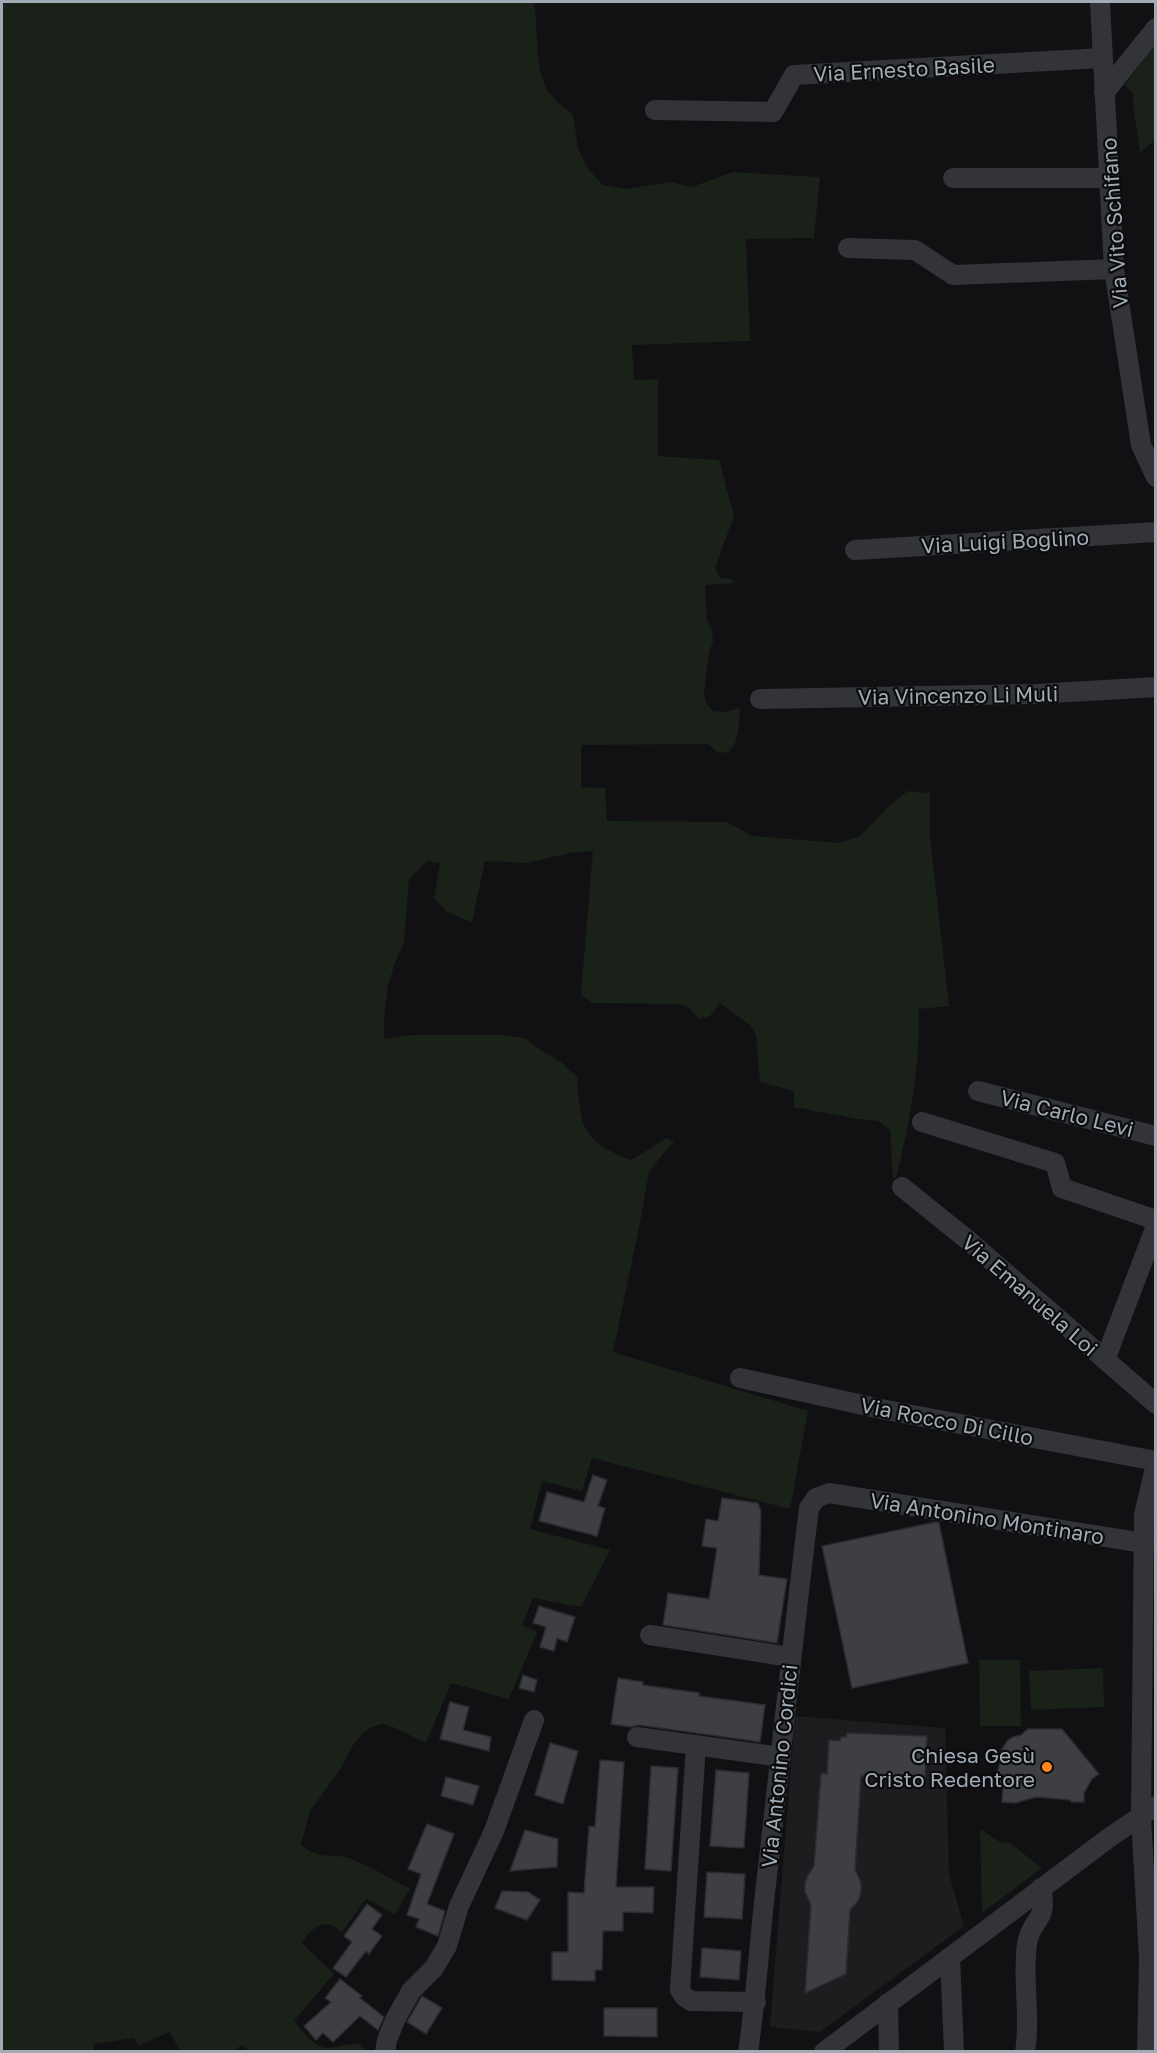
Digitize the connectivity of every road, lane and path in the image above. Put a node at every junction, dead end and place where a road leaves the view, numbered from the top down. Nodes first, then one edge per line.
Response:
1 (1100, 2) edge
2 (1155, 27) edge
3 (1102, 58) junction
4 (1104, 93) junction
5 (655, 110) dead end
6 (952, 177) dead end
7 (1110, 178) junction
8 (848, 248) dead end
9 (1114, 269) junction
10 (1155, 477) edge
11 (1155, 532) edge
12 (855, 550) dead end
13 (1155, 687) edge
14 (760, 699) dead end
15 (978, 1091) dead end
16 (922, 1122) dead end
17 (1155, 1136) edge
18 (902, 1187) dead end
19 (1155, 1220) edge
20 (1155, 1226) edge
21 (1105, 1360) junction
22 (740, 1378) dead end
23 (1155, 1404) edge
24 (1155, 1462) edge
25 (1153, 1484) edge
26 (830, 1493) joint
27 (1144, 1543) junction
28 (1149, 1614) edge
29 (650, 1635) dead end
30 (790, 1657) junction
31 (534, 1720) dead end
32 (637, 1737) dead end
33 (696, 1745) junction
34 (781, 1757) junction
35 (1148, 1812) edge
36 (1041, 1888) junction
37 (1152, 1956) edge
38 (951, 1957) junction
39 (756, 2001) junction
40 (888, 2003) junction
41 (384, 2052) edge
42 (748, 2052) edge
43 (824, 2052) edge
44 (889, 2052) edge
45 (954, 2052) edge
46 (1025, 2052) edge
47 (1147, 2052) edge

1 - 3 street, Via Vito Schifano
2 - 4 street
3 - 4 street, Via Vito Schifano
3 - 5 street, Via Ernesto Basile
4 - 7 street, Via Vito Schifano
6 - 7 street
7 - 9 street, Via Vito Schifano
8 - 9 street
9 - 10 street, Via Vito Schifano
11 - 12 street, Via Luigi Boglino
13 - 14 street, Via Vincenzo Li Muli
15 - 17 street, Via Carlo Levi
16 - 19 street
18 - 21 street, Via Emanuela Loi
20 - 21 street
21 - 23 street, Via Emanuela Loi
22 - 24 street, Via Rocco Di Cillo
24 - 25 street
25 - 27 street
26 - 27 street, Via Antonino Montinaro
26 - 30 street, Via Antonino Cordici
27 - 28 street
28 - 35 street
29 - 30 street
30 - 34 street, Via Antonino Cordici
31 - 41 street
32 - 33 street
33 - 34 street
33 - 39 street
34 - 39 street, Via Antonino Cordici
35 - 36 street
35 - 37 street
36 - 38 street
36 - 46 street
37 - 47 street
38 - 40 street
38 - 45 street
39 - 42 street, Via Antonino Cordici
40 - 43 street
40 - 44 street

